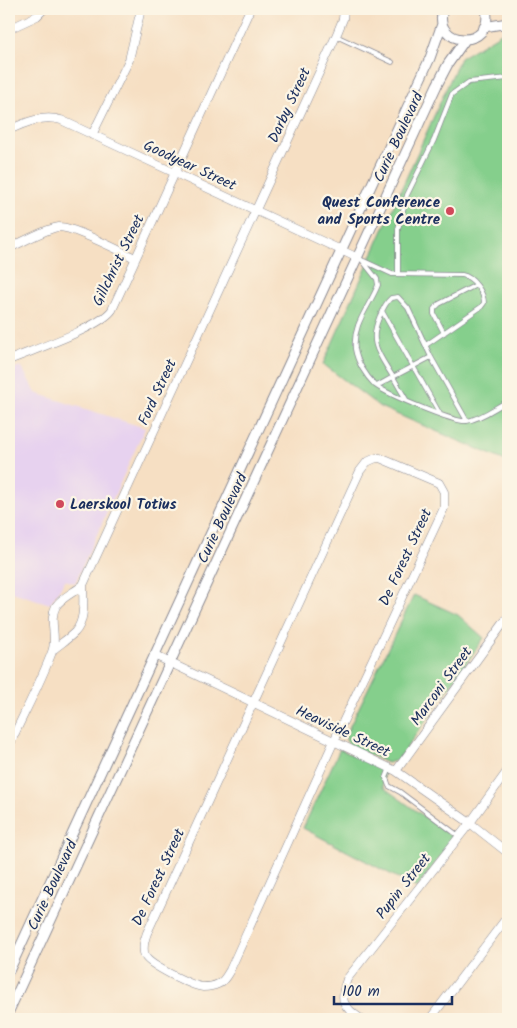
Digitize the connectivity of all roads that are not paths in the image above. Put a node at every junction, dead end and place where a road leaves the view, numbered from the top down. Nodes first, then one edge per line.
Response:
1 (44, 9) edge
2 (141, 9) edge
3 (250, 9) edge
4 (344, 9) edge
5 (443, 9) edge
6 (486, 9) edge
7 (508, 22) edge
8 (442, 24) junction
9 (484, 27) junction
10 (9, 29) edge
11 (336, 36) junction
12 (465, 40) junction
13 (392, 62) dead end
14 (508, 78) edge
15 (9, 130) edge
16 (92, 135) junction
17 (175, 173) junction
18 (255, 211) junction
19 (9, 248) edge
20 (341, 250) junction
21 (135, 258) junction
22 (360, 259) junction
23 (398, 274) junction
24 (476, 285) junction
25 (382, 311) junction
26 (444, 333) junction
27 (426, 345) junction
28 (296, 346) junction
29 (313, 353) junction
30 (432, 357) junction
31 (9, 360) edge
32 (414, 366) junction
33 (393, 377) junction
34 (377, 386) junction
35 (407, 400) junction
36 (508, 400) edge
37 (441, 415) junction
38 (467, 421) junction
39 (211, 531) junction
40 (228, 537) junction
41 (83, 585) junction
42 (508, 617) edge
43 (53, 650) junction
44 (154, 655) junction
45 (169, 663) junction
46 (254, 704) junction
47 (334, 741) junction
48 (9, 746) edge
49 (393, 769) junction
50 (508, 770) edge
51 (93, 788) junction
52 (108, 796) junction
53 (470, 823) junction
54 (460, 837) junction
55 (508, 853) edge
56 (41, 902) junction
57 (56, 910) junction
58 (508, 916) edge
59 (9, 972) edge
60 (9, 1011) edge
61 (361, 1019) edge
62 (430, 1019) edge

1 - 10 street
2 - 16 street
3 - 17 street
4 - 11 street, Darby Street
5 - 8 street, Curie Boulevard
6 - 9 street
7 - 9 street
8 - 12 street
8 - 20 street, Curie Boulevard
9 - 12 street
11 - 13 lane
11 - 18 street, Darby Street
12 - 22 street, Curie Boulevard
14 - 23 lane
15 - 16 street, Goodyear Street
16 - 17 street, Goodyear Street
17 - 18 street, Goodyear Street
17 - 21 street, Gillchrist Street
18 - 20 street, Goodyear Street
18 - 41 street, Ford Street
19 - 21 street
20 - 22 street, Goodyear Street
20 - 28 street, Curie Boulevard
21 - 31 street, Gillchrist Street
22 - 23 lane
22 - 29 street, Curie Boulevard
22 - 34 lane
23 - 24 lane
24 - 26 lane
24 - 26 lane
25 - 27 lane
25 - 32 lane
25 - 33 lane
26 - 27 lane
27 - 30 lane
28 - 29 street
28 - 39 street, Curie Boulevard
29 - 40 street, Curie Boulevard
30 - 32 lane
30 - 38 lane
32 - 33 lane
32 - 37 lane
33 - 34 lane
33 - 35 lane
34 - 35 lane
35 - 37 lane
36 - 38 lane
37 - 38 lane
39 - 40 street
39 - 44 street, Curie Boulevard
40 - 45 street, Curie Boulevard
41 - 43 street, Ford Street
41 - 43 street, Ford Street
42 - 49 street, Marconi Street
43 - 48 street, Ford Street
44 - 45 street, Heaviside Street
44 - 51 street, Curie Boulevard
45 - 46 street, Heaviside Street
45 - 52 street, Curie Boulevard
46 - 47 street, Heaviside Street
46 - 47 street, De Forest Street
46 - 47 street, De Forest Street
47 - 49 street, Heaviside Street
49 - 53 street, Heaviside Street
49 - 54 lane
50 - 53 street, Pupin Street
51 - 52 street
51 - 56 street, Curie Boulevard
52 - 57 street, Curie Boulevard
53 - 54 street, Pupin Street
53 - 55 street, Heaviside Street
54 - 61 street, Pupin Street
56 - 57 street
56 - 59 street, Curie Boulevard
57 - 60 street, Curie Boulevard
58 - 62 street

